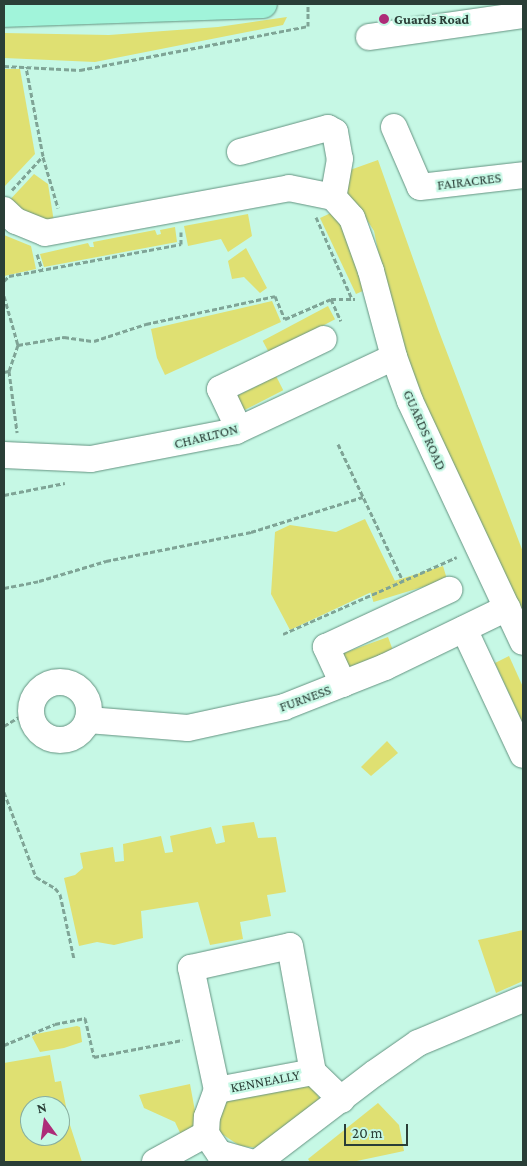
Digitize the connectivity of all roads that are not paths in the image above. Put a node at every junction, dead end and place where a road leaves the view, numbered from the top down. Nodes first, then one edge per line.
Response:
1 (264, 4) edge
2 (4, 13) edge
3 (523, 15) edge
4 (369, 37) dead end
5 (394, 127) dead end
6 (240, 152) dead end
7 (523, 174) edge
8 (333, 197) junction
9 (7, 201) edge
10 (324, 339) dead end
11 (394, 357) junction
12 (239, 429) junction
13 (12, 455) edge
14 (449, 590) dead end
15 (507, 608) junction
16 (464, 629) junction
17 (523, 642) edge
18 (343, 684) junction
19 (88, 720) junction
20 (523, 755) edge
21 (523, 999) edge
22 (314, 1072) junction
23 (217, 1090) junction
24 (342, 1100) junction
25 (206, 1134) junction
26 (155, 1162) edge
27 (250, 1162) edge
28 (258, 1162) edge

1 - 2 main road
3 - 4 street
5 - 7 street, FAIRACRES
6 - 8 street
8 - 9 street
8 - 11 street, GUARDS ROAD
10 - 12 street
11 - 12 street, CHARLTON
11 - 15 street, GUARDS ROAD
12 - 13 street, CHARLTON
14 - 18 street
15 - 16 street, FURNESS
15 - 17 street, GUARDS ROAD
16 - 18 street, FURNESS
16 - 20 street
18 - 19 street, FURNESS
19 - 19 street
21 - 24 street
22 - 23 street, KENNEALLY
22 - 23 street
22 - 24 street, KENNEALLY
23 - 25 street, KENNEALLY
24 - 28 street
25 - 26 street
25 - 27 street

